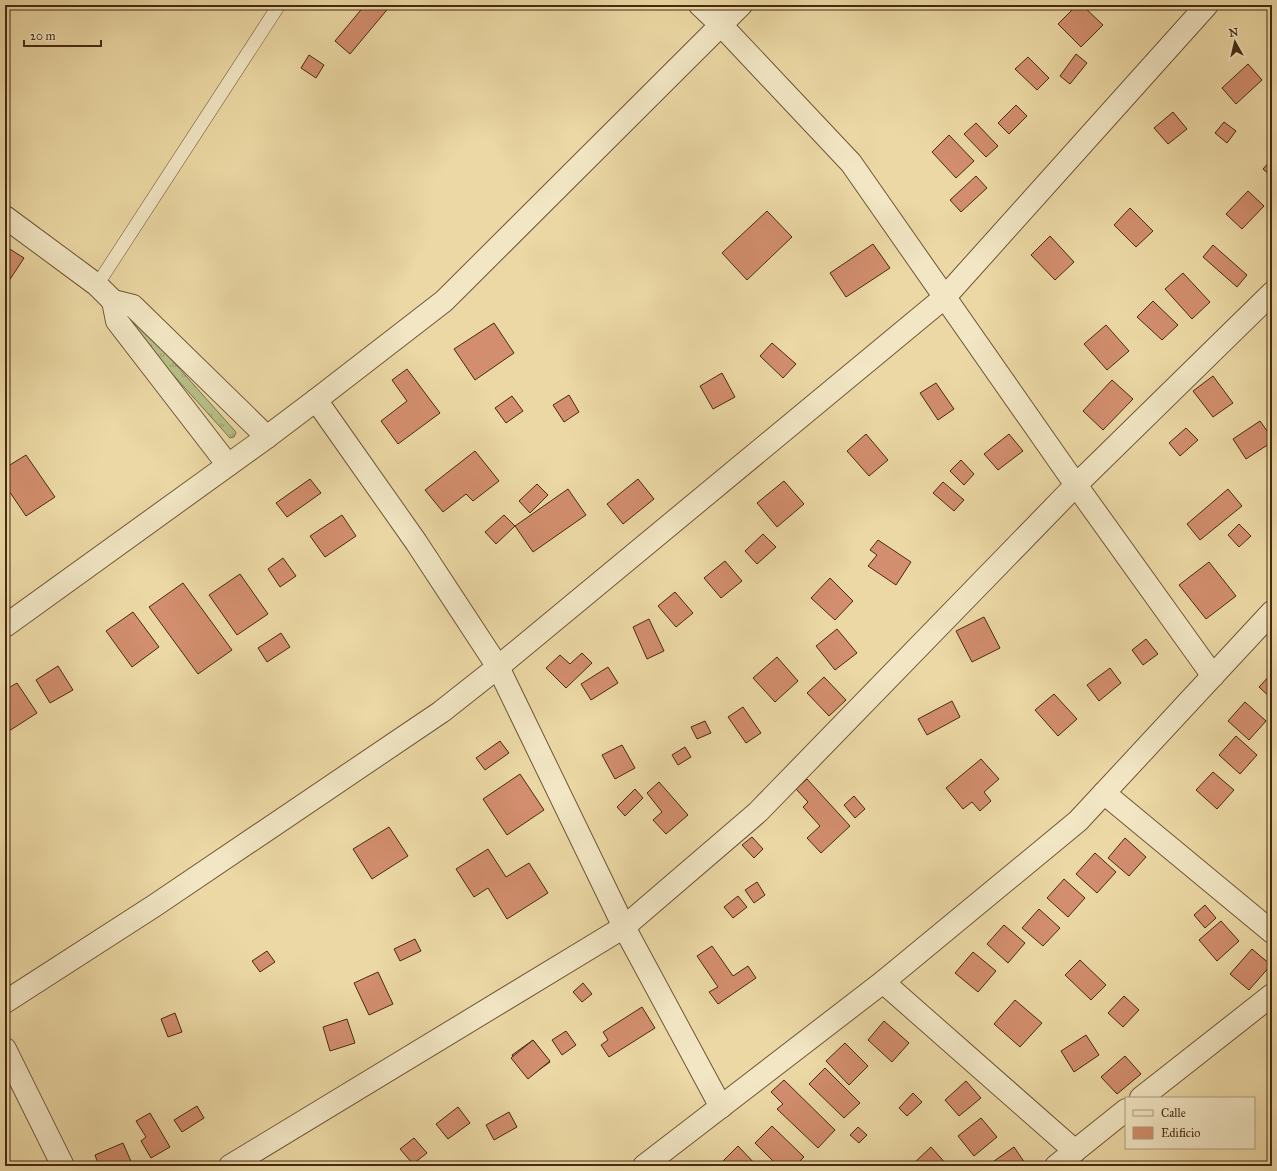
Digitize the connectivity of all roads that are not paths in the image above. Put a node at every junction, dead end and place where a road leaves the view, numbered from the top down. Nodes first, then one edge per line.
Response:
1 (279, 5) edge
2 (700, 5) edge
3 (741, 5) edge
4 (1206, 5) edge
5 (722, 25) junction
6 (5, 217) edge
7 (97, 285) junction
8 (1272, 293) edge
9 (945, 297) junction
10 (113, 301) junction
11 (316, 400) junction
12 (267, 437) junction
13 (228, 465) junction
14 (1076, 485) junction
15 (1272, 612) edge
16 (5, 626) edge
17 (498, 667) junction
18 (1213, 676) junction
19 (1104, 793) junction
20 (624, 927) junction
21 (1272, 932) edge
22 (883, 982) junction
23 (1272, 995) edge
24 (5, 1002) edge
25 (5, 1049) edge
26 (1142, 1097) edge
27 (721, 1107) junction
28 (1125, 1111) edge
29 (1075, 1151) junction
30 (646, 1165) edge
31 (63, 1166) edge
32 (230, 1166) edge
33 (1056, 1166) edge

1 - 7 lane
2 - 5 street
3 - 5 street
4 - 9 street
5 - 9 street
5 - 11 street
6 - 7 street
7 - 10 street
8 - 14 street
9 - 14 street
9 - 17 street
10 - 12 street
10 - 13 street
11 - 12 street
11 - 17 street
12 - 13 street
13 - 16 street
14 - 18 street
14 - 20 street
15 - 18 street
17 - 20 street
17 - 24 street
18 - 19 street
19 - 21 street
19 - 22 street
20 - 27 street
20 - 32 street
22 - 27 street
22 - 29 street
23 - 26 street
25 - 31 street
27 - 30 street
28 - 29 street
29 - 33 street

